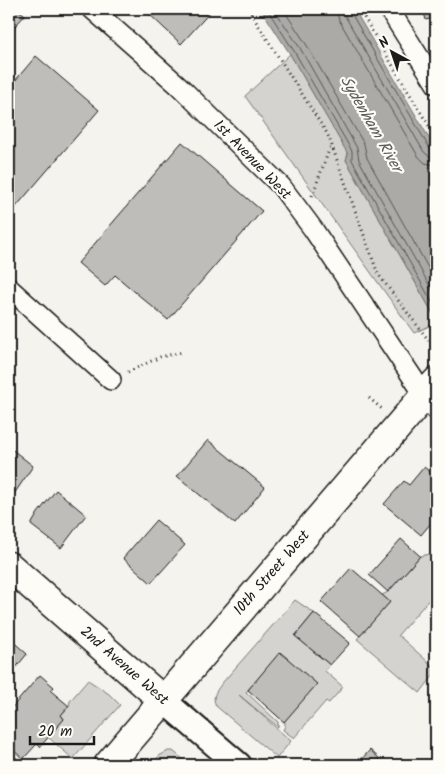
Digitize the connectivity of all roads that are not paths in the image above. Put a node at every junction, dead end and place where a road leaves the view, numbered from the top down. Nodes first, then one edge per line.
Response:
1 (92, 9) edge
2 (389, 9) edge
3 (436, 84) edge
4 (9, 288) edge
5 (111, 380) road end
6 (432, 396) edge
7 (9, 566) edge
8 (164, 700) junction
9 (108, 765) edge
10 (239, 765) edge

1 - 6 street, 1st Avenue West
2 - 3 street
4 - 5 street
6 - 8 main road, 10th Street West
7 - 8 main road, 2nd Avenue West
8 - 9 main road, 10th Street West
8 - 10 street, 2nd Avenue West

